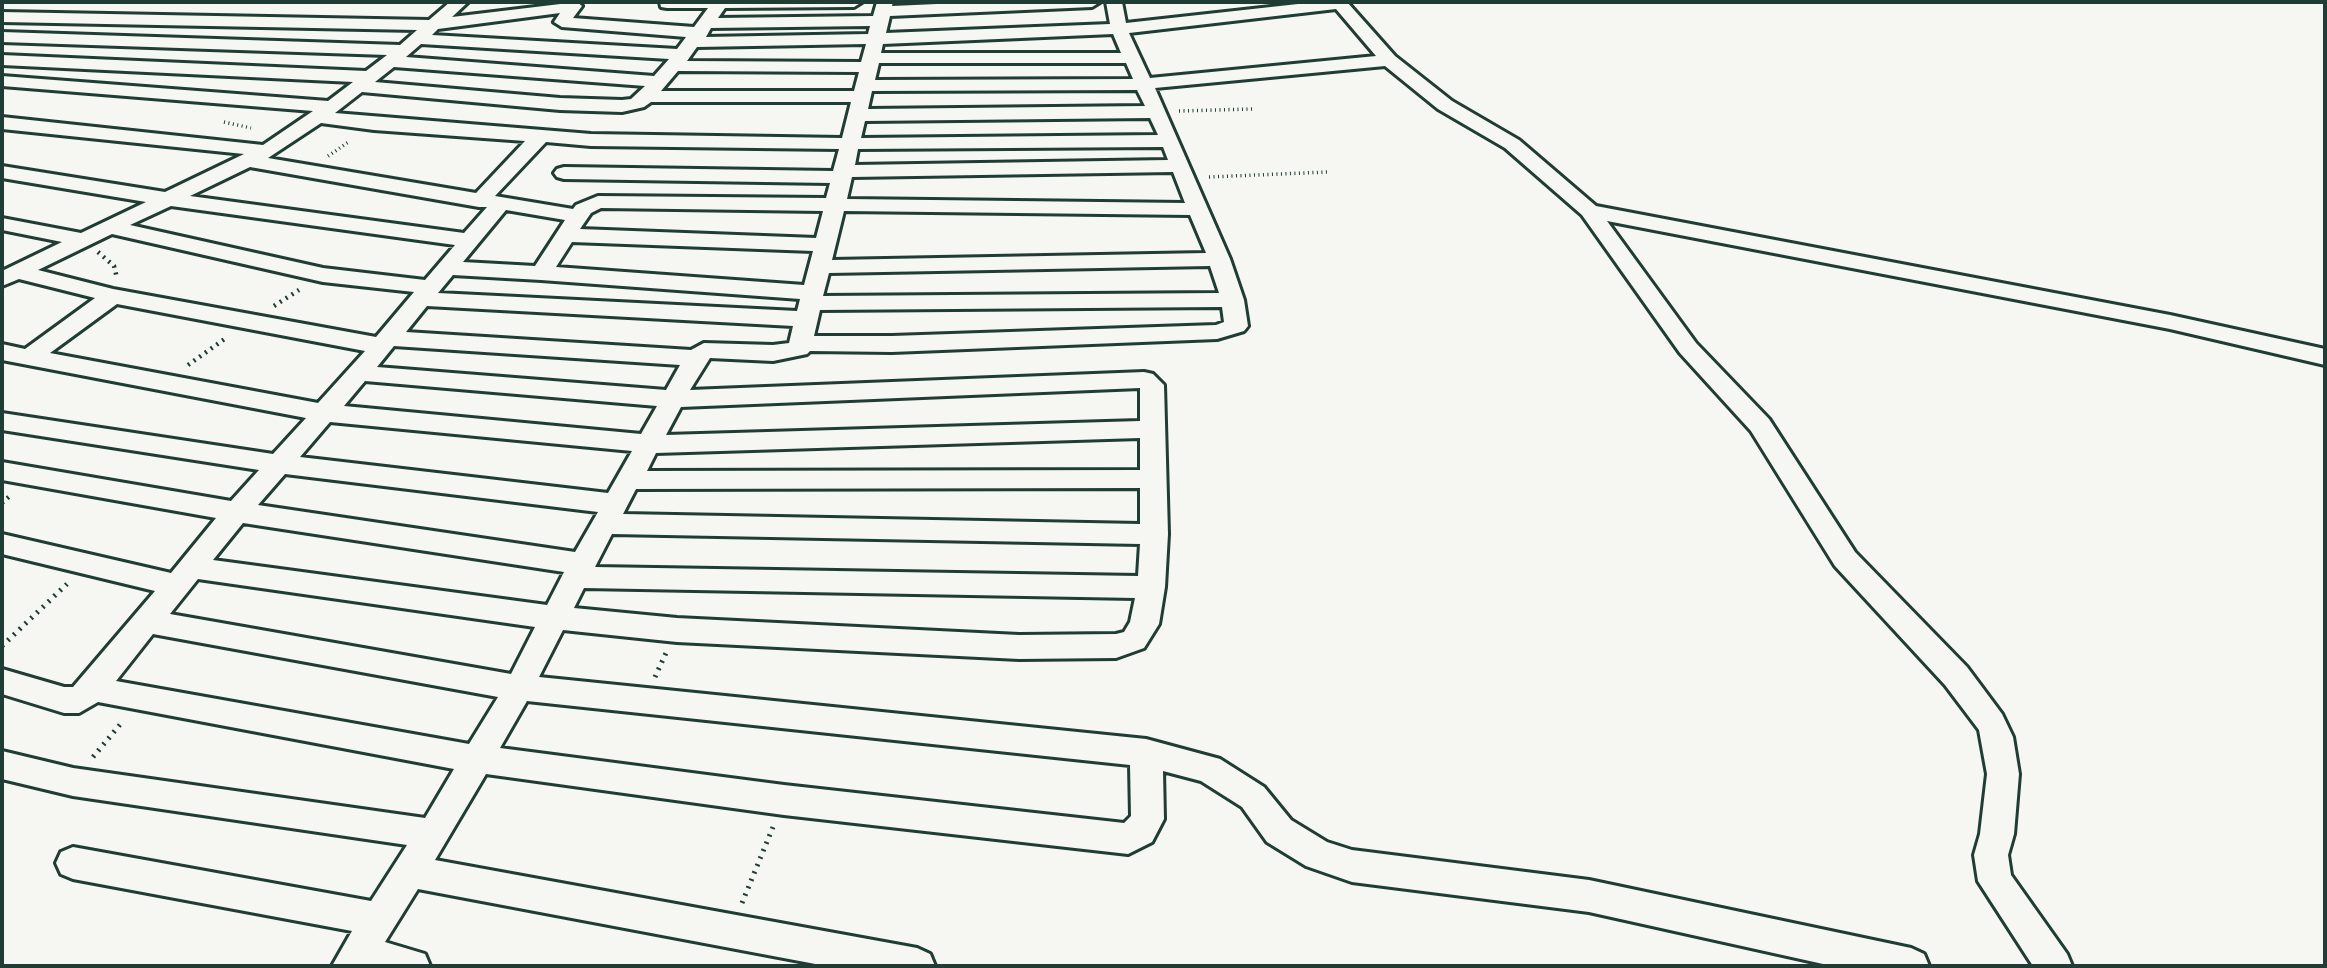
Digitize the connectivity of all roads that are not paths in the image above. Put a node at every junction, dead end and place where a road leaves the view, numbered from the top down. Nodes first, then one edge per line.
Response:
1 (199, 2) edge
2 (460, 2) edge
3 (667, 2) edge
4 (721, 2) edge
5 (854, 2) edge
6 (1092, 2) edge
7 (1114, 2) edge
8 (1339, 3) edge
9 (579, 4) edge
10 (882, 11) edge
11 (2, 18) edge
12 (187, 19) junction
13 (433, 25) junction
14 (646, 29) junction
15 (1119, 29) junction
16 (2, 37) edge
17 (875, 39) junction
18 (817, 41) junction
19 (160, 43) junction
20 (1373, 43) junction
21 (691, 44) junction
22 (1346, 46) dead end
23 (404, 50) junction
24 (1304, 50) dead end
25 (2, 60) edge
26 (1389, 60) junction
27 (134, 67) junction
28 (807, 67) junction
29 (1137, 70) junction
30 (2, 81) edge
31 (364, 82) junction
32 (864, 85) junction
33 (74, 87) junction
34 (653, 89) junction
35 (325, 112) junction
36 (1156, 112) junction
37 (10, 124) edge
38 (2, 136) edge
39 (540, 137) junction
40 (591, 140) junction
41 (1170, 141) junction
42 (852, 143) junction
43 (258, 156) junction
44 (2, 172) edge
45 (1183, 172) junction
46 (564, 173) junction
47 (843, 174) junction
48 (168, 199) junction
49 (489, 202) junction
50 (833, 206) junction
51 (532, 209) junction
52 (1196, 209) junction
53 (1589, 211) junction
54 (579, 216) junction
55 (2, 224) edge
56 (110, 227) junction
57 (568, 235) junction
58 (85, 240) junction
59 (468, 240) junction
60 (823, 256) junction
61 (1219, 259) junction
62 (445, 268) junction
63 (541, 273) junction
64 (10, 276) edge
65 (424, 293) junction
66 (113, 296) junction
67 (1233, 300) junction
68 (811, 305) junction
69 (385, 342) junction
70 (802, 343) junction
71 (2, 352) edge
72 (2325, 356) edge
73 (29, 357) junction
74 (696, 358) junction
75 (359, 373) junction
76 (674, 399) junction
77 (326, 413) junction
78 (2, 421) edge
79 (1154, 429) junction
80 (650, 444) junction
81 (278, 464) junction
82 (2, 471) edge
83 (1155, 479) junction
84 (629, 480) junction
85 (237, 512) junction
86 (610, 514) junction
87 (1154, 534) junction
88 (2, 544) edge
89 (86, 565) joint
90 (579, 571) junction
91 (184, 577) junction
92 (1151, 587) junction
93 (555, 618) junction
94 (145, 621) junction
95 (2, 682) edge
96 (92, 688) junction
97 (519, 688) junction
98 (141, 699) joint
99 (644, 702) joint
100 (1146, 752) junction
101 (478, 759) junction
102 (2, 765) edge
103 (433, 834) junction
104 (73, 863) dead end
105 (409, 871) junction
106 (377, 919) junction
107 (353, 960) edge
108 (412, 966) edge
109 (917, 966) edge
110 (1912, 966) edge
111 (2054, 966) edge

1 - 12 street
2 - 13 street
3 - 4 street
3 - 14 street
4 - 5 street
4 - 21 street
6 - 10 street
7 - 15 street
8 - 15 street
8 - 20 street
9 - 13 street
9 - 14 street
10 - 17 street
10 - 21 street
11 - 12 street
12 - 13 street
12 - 19 street
13 - 23 street
14 - 21 street
15 - 17 street
15 - 29 street
16 - 19 street
17 - 18 street
17 - 32 street
18 - 21 street
18 - 28 street
19 - 23 street
19 - 27 street
20 - 22 street
20 - 26 street
21 - 23 street
21 - 28 street
21 - 34 street
23 - 31 street
23 - 34 street
24 - 29 street
25 - 27 street
26 - 29 street
26 - 53 street
27 - 31 street
28 - 32 street
29 - 32 street
29 - 32 street
29 - 36 street
30 - 33 street
31 - 34 street
31 - 35 street
32 - 34 street
32 - 36 street
32 - 42 street
33 - 35 street
33 - 37 street
35 - 39 street
35 - 43 street
36 - 41 street
37 - 38 street
37 - 43 street
39 - 40 street
39 - 49 street
40 - 42 street
40 - 46 street
41 - 42 street
41 - 45 street
42 - 47 street
43 - 48 street
43 - 49 street
44 - 48 street
45 - 47 street
45 - 52 street
46 - 47 street
46 - 51 street
47 - 50 street
48 - 56 street
48 - 59 street
49 - 51 street
49 - 59 street
50 - 52 street
50 - 54 street
50 - 60 street
51 - 54 street
52 - 61 street
53 - 72 street
53 - 111 street
54 - 57 street
55 - 58 street
56 - 58 street
56 - 65 street
57 - 60 street
57 - 63 street
58 - 64 street
59 - 62 street
60 - 61 street
60 - 68 street
61 - 67 street
62 - 63 street
62 - 65 street
63 - 68 street
64 - 66 street
65 - 68 street
65 - 69 street
66 - 69 street
66 - 73 street
67 - 68 street
67 - 70 street
68 - 70 street
69 - 74 street
69 - 75 street
70 - 74 street
71 - 73 street
73 - 77 street
74 - 76 street
75 - 76 street
75 - 77 street
76 - 79 street
76 - 80 street
77 - 80 street
77 - 81 street
78 - 81 street
79 - 80 street
79 - 83 street
80 - 84 street
81 - 85 street
81 - 86 street
82 - 85 street
83 - 84 street
83 - 87 street
84 - 86 street
85 - 90 street
85 - 91 street
86 - 87 street
86 - 90 street
87 - 92 street
88 - 89 street
89 - 91 street
90 - 92 street
90 - 93 street
91 - 93 street
91 - 94 street
92 - 93 street
93 - 97 street
94 - 96 street
94 - 97 street
95 - 96 street
96 - 98 street
97 - 99 street
97 - 101 street
98 - 101 street
99 - 100 street
100 - 101 street
100 - 110 street
101 - 103 street
102 - 103 street
103 - 105 street
104 - 106 street
105 - 106 street
105 - 109 street
106 - 107 street
107 - 108 street

